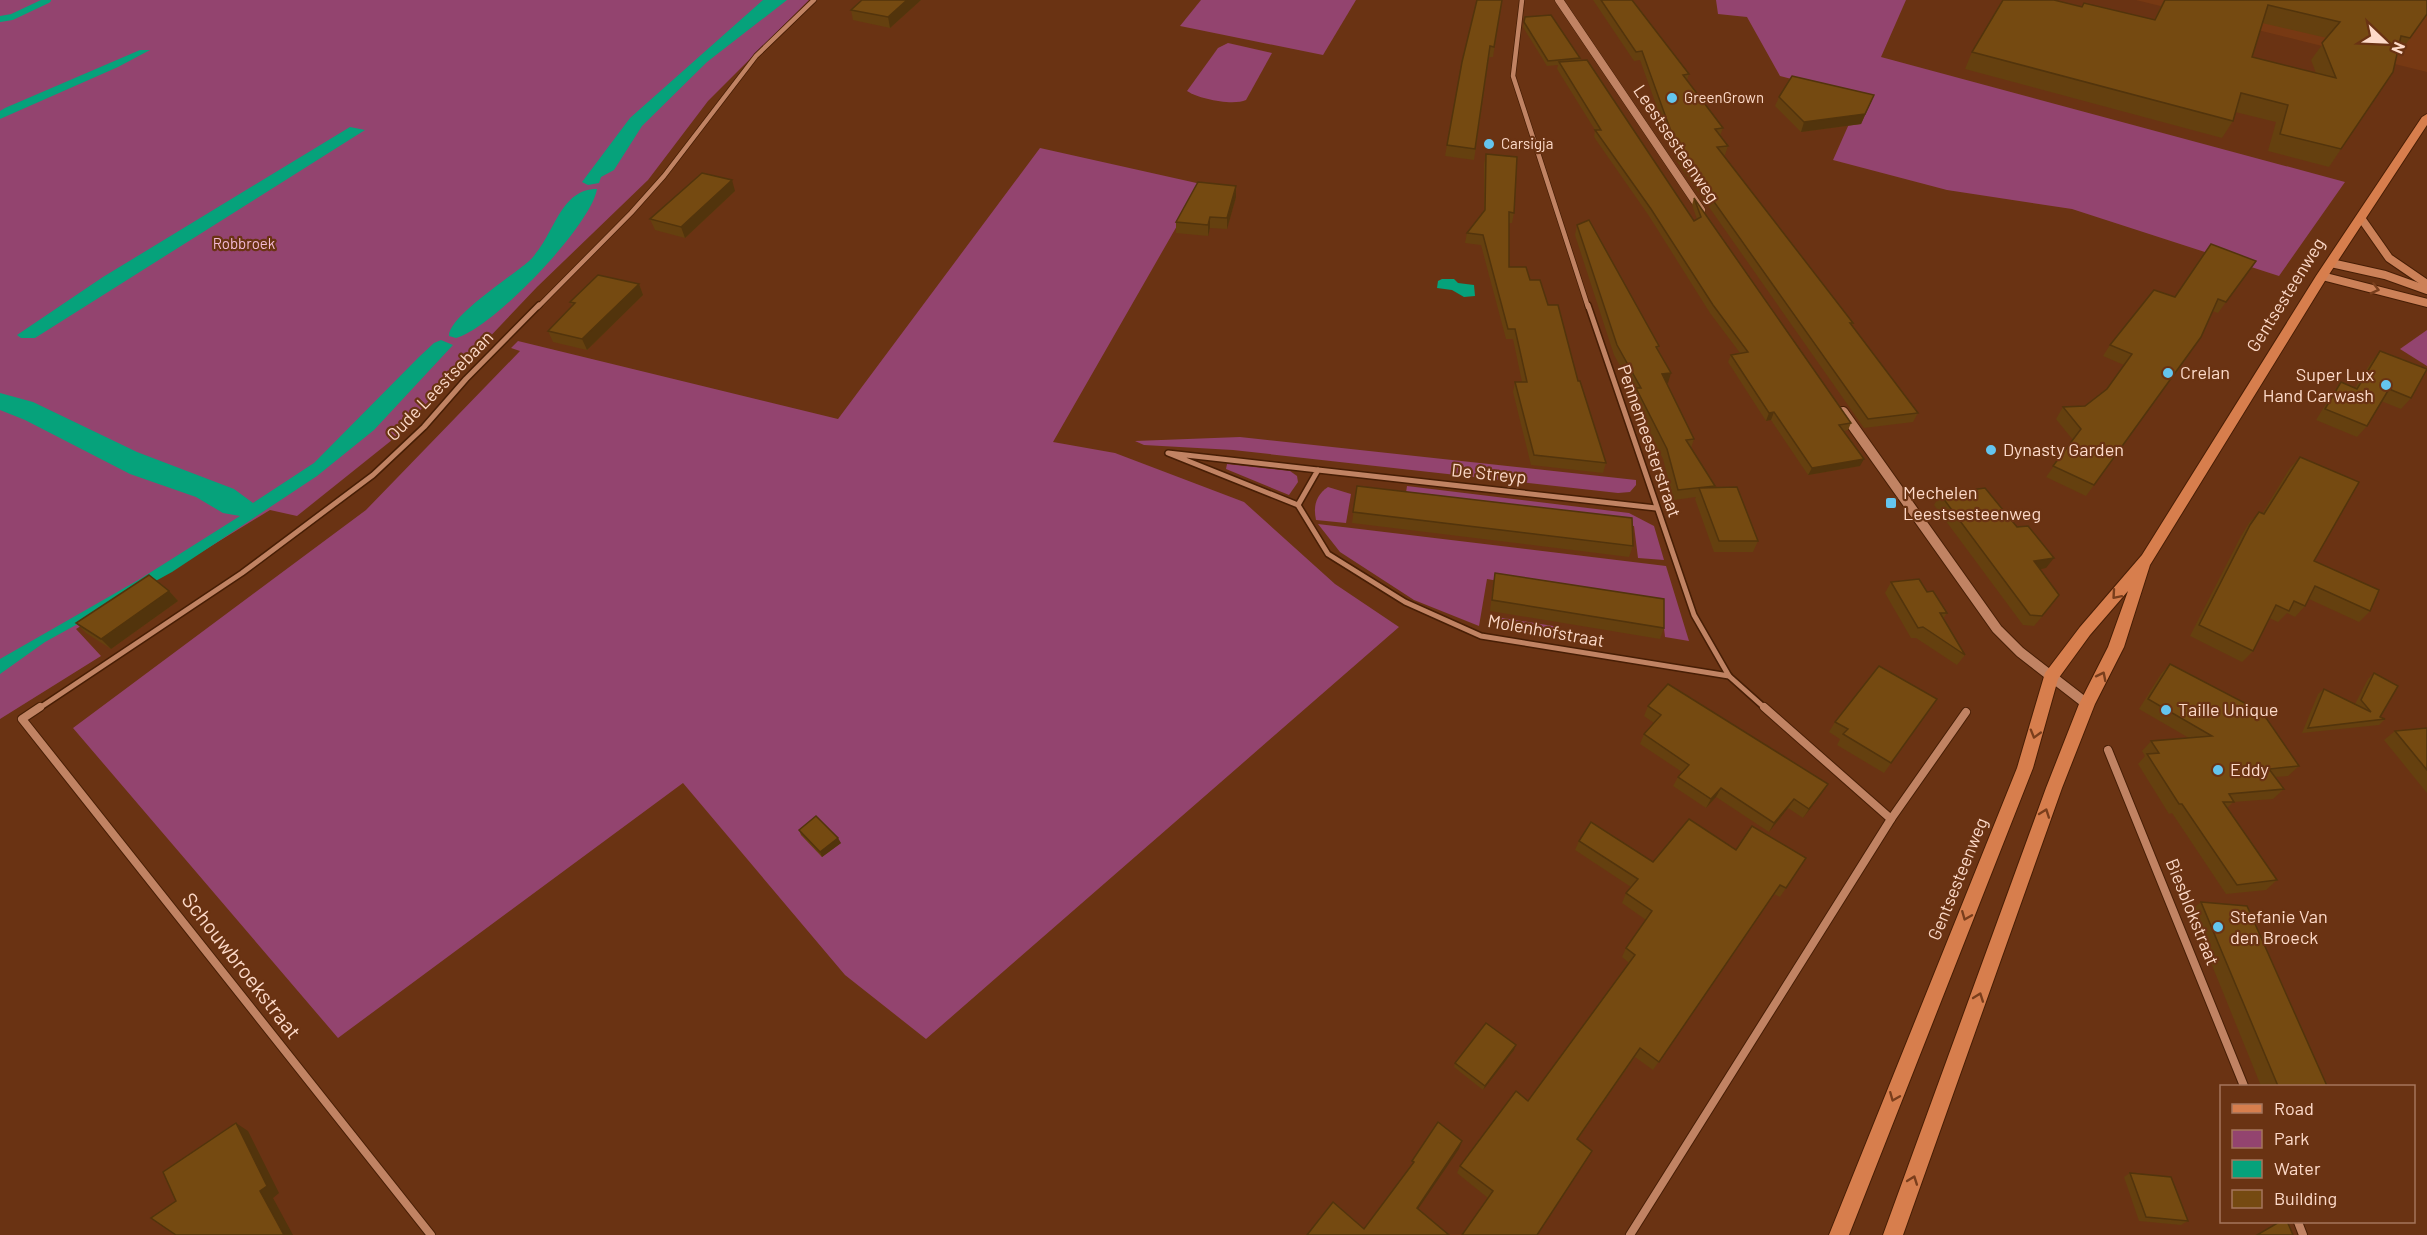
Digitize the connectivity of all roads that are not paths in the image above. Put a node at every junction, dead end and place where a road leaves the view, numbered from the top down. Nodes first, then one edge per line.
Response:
1 (814, 0) edge
2 (1522, 0) edge
3 (1559, 0) edge
4 (2427, 117) edge
5 (1706, 216) edge
6 (2361, 218) junction
7 (2331, 262) junction
8 (2322, 276) junction
9 (2427, 284) edge
10 (2427, 290) edge
11 (2427, 303) edge
12 (1835, 401) edge
13 (1318, 469) junction
14 (1298, 505) junction
15 (1656, 508) junction
16 (2147, 559) junction
17 (1728, 676) junction
18 (2051, 677) junction
19 (2087, 704) junction
20 (1966, 712) dead end
21 (22, 719) joint
22 (2108, 750) dead end
23 (1891, 819) junction
24 (2244, 1085) edge
25 (431, 1235) edge
26 (1630, 1235) edge
27 (1839, 1235) edge
28 (1893, 1235) edge

1 - 21 street, Oude Leestsebaan
2 - 15 street, Pennemeesterstraat
3 - 5 street, Leestsesteenweg
4 - 6 main road, Gentsesteenweg
6 - 7 main road, Gentsesteenweg
6 - 9 main road
7 - 8 main road, Gentsesteenweg
7 - 10 main road
8 -> 11 main road
8 - 16 main road, Gentsesteenweg
12 - 18 street
13 - 14 street
13 - 14 street, De Streyp
13 - 15 street, De Streyp
14 - 17 street, Molenhofstraat
15 - 17 street, Pennemeesterstraat
16 -> 18 main road, Gentsesteenweg
19 -> 16 main road, Gentsesteenweg
17 - 23 street, Pennemeesterstraat
18 - 19 street
18 -> 27 main road, Gentsesteenweg
28 -> 19 main road, Gentsesteenweg
20 - 23 street
21 - 25 street, Schouwbroekstraat
22 - 24 street, Biesblokstraat
23 - 26 street

